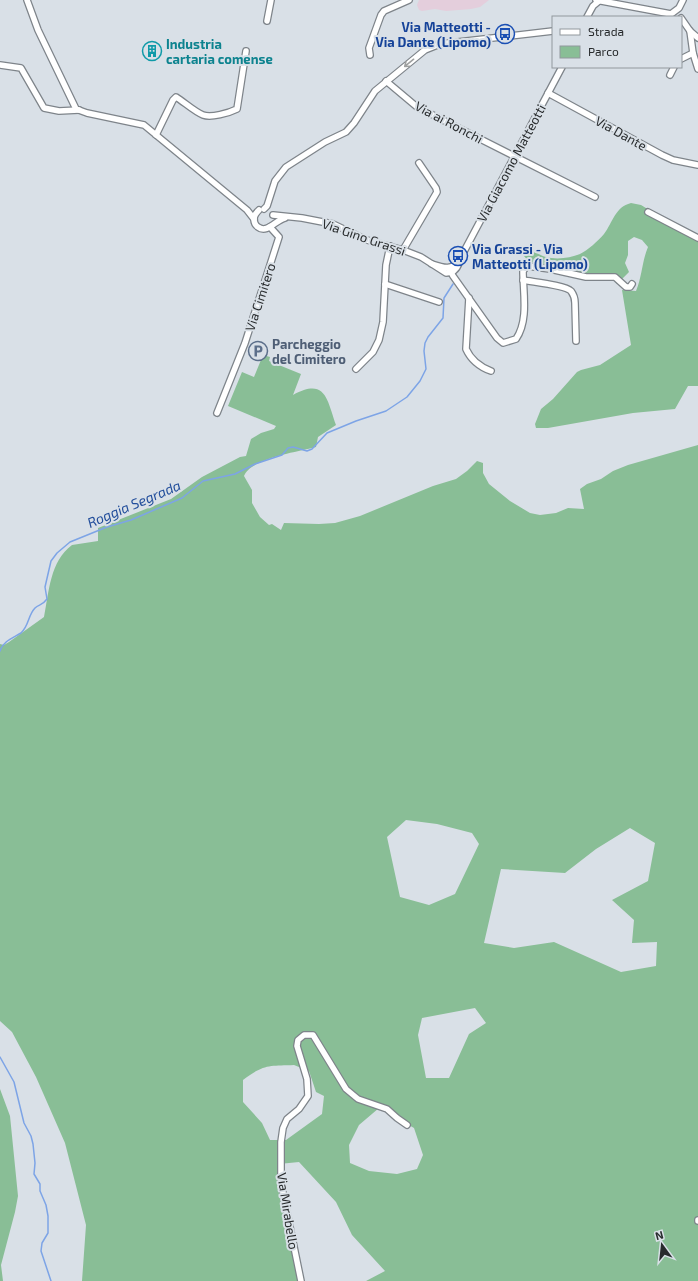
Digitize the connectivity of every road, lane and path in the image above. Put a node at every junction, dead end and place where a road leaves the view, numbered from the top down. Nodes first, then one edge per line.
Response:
1 (271, 0) edge
2 (408, 0) edge
3 (598, 0) edge
4 (683, 0) edge
5 (26, 1) edge
6 (592, 3) edge
7 (671, 14) junction
8 (587, 16) edge
9 (678, 16) edge
10 (682, 19) edge
11 (267, 21) dead end
12 (552, 31) edge
13 (690, 31) junction
14 (698, 38) edge
15 (246, 51) dead end
16 (693, 53) junction
17 (370, 55) dead end
18 (682, 58) edge
19 (0, 65) edge
20 (561, 68) edge
21 (674, 68) edge
22 (698, 69) edge
23 (670, 75) dead end
24 (386, 81) junction
25 (548, 94) junction
26 (79, 110) junction
27 (156, 135) junction
28 (515, 157) junction
29 (419, 163) dead end
30 (698, 165) edge
31 (595, 197) dead end
32 (265, 209) junction
33 (247, 210) junction
34 (648, 212) dead end
35 (273, 215) junction
36 (293, 217) junction
37 (254, 219) junction
38 (271, 226) junction
39 (698, 238) edge
40 (390, 246) junction
41 (404, 250) junction
42 (450, 270) junction
43 (523, 280) junction
44 (385, 284) junction
45 (632, 284) dead end
46 (469, 298) junction
47 (439, 302) dead end
48 (576, 341) dead end
49 (356, 369) dead end
50 (491, 371) dead end
51 (217, 413) dead end
52 (407, 1125) dead end
53 (301, 1281) edge

1 - 11 street
2 - 17 street
3 - 6 street
3 - 7 street
4 - 7 street
5 - 26 street
6 - 8 street
7 - 9 street
10 - 13 street
12 -> 24 street
13 - 14 street
13 - 16 street
15 - 27 street
16 - 18 street
16 - 22 street
19 - 26 street
20 - 25 street, Via Giacomo Matteotti
21 - 23 street
24 - 28 street, Via ai Ronchi
24 - 32 street
25 - 28 street, Via Giacomo Matteotti
25 - 30 street, Via Dante
26 - 27 street
27 - 33 street
28 - 31 street, Via ai Ronchi
28 - 42 street, Via Giacomo Matteotti
29 - 41 street
32 - 33 street
32 - 35 street
32 - 37 street
33 - 37 street
34 - 39 street
35 - 36 street, Via Gino Grassi
35 - 38 street
36 - 38 street, Via Gino Grassi
36 - 40 street, Via Gino Grassi
37 - 38 street
38 - 51 street, Via Cimitero
40 - 41 street, Via Gino Grassi
40 - 44 street
41 - 42 street, Via Gino Grassi
42 - 46 street
43 - 45 street
43 - 46 street
43 - 48 street
44 - 47 street
44 - 49 street
46 - 50 street
52 - 53 street, Via Mirabello

